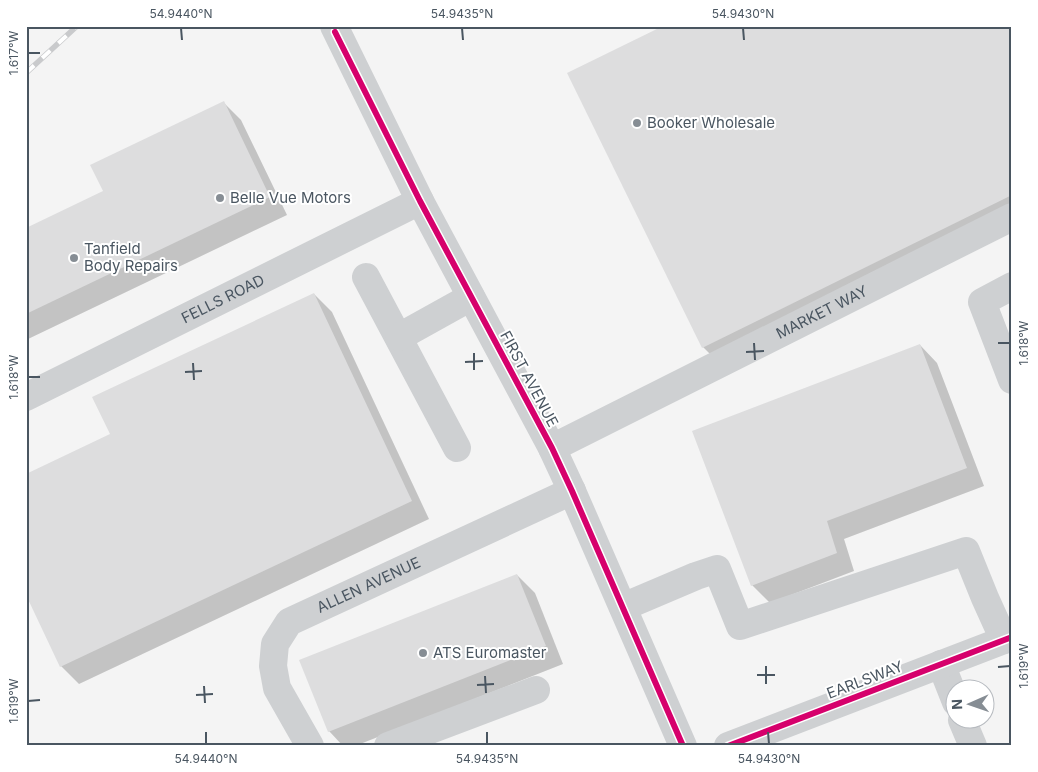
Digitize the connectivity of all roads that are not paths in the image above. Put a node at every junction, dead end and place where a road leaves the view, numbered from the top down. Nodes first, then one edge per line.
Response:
1 (334, 29) edge
2 (420, 200) junction
3 (1012, 217) edge
4 (366, 276) dead end
5 (1012, 286) edge
6 (471, 296) junction
7 (399, 337) junction
8 (1012, 380) edge
9 (26, 397) edge
10 (457, 448) dead end
11 (552, 448) junction
12 (572, 491) junction
13 (623, 607) junction
14 (1008, 639) edge
15 (941, 664) junction
16 (947, 680) edge
17 (536, 690) dead end
18 (966, 730) edge
19 (310, 746) edge
20 (388, 746) edge
21 (683, 746) edge
22 (728, 746) edge
23 (973, 746) edge

1 - 2 street, FIRST AVENUE
2 - 6 street, FIRST AVENUE
2 - 9 street, FELLS ROAD
3 - 11 street, MARKET WAY
4 - 7 street
5 - 8 street
6 - 7 street
6 - 11 street, FIRST AVENUE
7 - 10 street
11 - 12 street, FIRST AVENUE
12 - 13 street, FIRST AVENUE
12 - 19 street, ALLEN AVENUE
13 - 14 street
13 - 21 street, FIRST AVENUE
14 - 15 street, EARLSWAY
15 - 16 street
15 - 22 street, EARLSWAY
17 - 20 street
18 - 23 street

